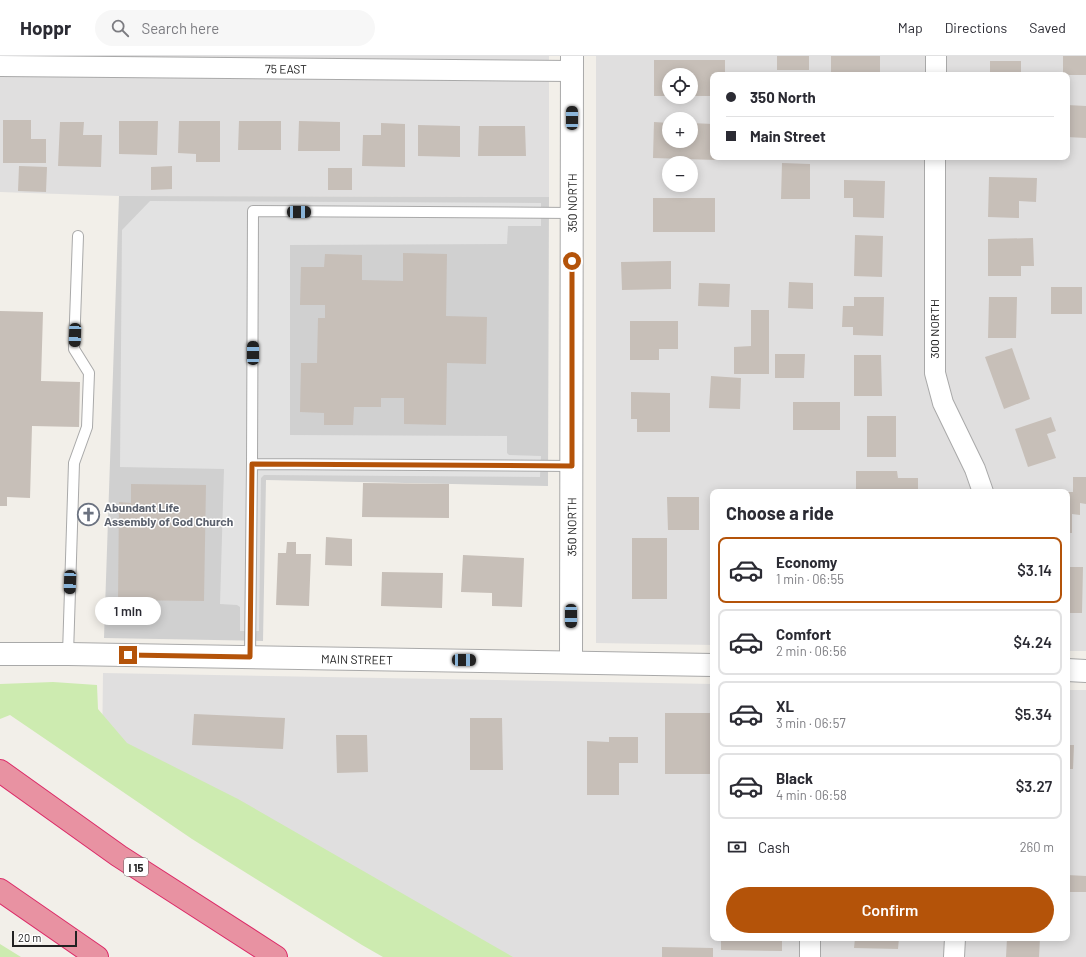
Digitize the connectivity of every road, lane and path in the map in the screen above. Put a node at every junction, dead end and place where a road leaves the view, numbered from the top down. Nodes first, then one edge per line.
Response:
1 (936, 56) edge
2 (572, 63) edge
3 (0, 66) edge
4 (936, 72) edge
5 (935, 160) edge
6 (572, 213) junction
7 (78, 236) dead end
8 (252, 464) junction
9 (572, 466) junction
10 (982, 489) edge
11 (0, 654) edge
12 (68, 654) junction
13 (250, 657) junction
14 (571, 662) junction
15 (710, 665) edge
16 (1070, 670) edge
17 (1086, 671) edge
18 (0, 771) edge
19 (0, 890) edge
20 (810, 941) edge
21 (955, 941) edge
22 (97, 957) edge
23 (276, 957) edge
24 (810, 957) edge
25 (954, 957) edge

1 - 4 street
2 - 3 street, 75 EAST
2 - 6 street, 350 NORTH
5 - 10 street, 300 NORTH
6 - 8 lane
6 - 9 street, 350 NORTH
7 - 12 lane
8 - 9 lane
8 - 13 lane
9 - 14 street, 350 NORTH
11 - 12 street, MAIN STREET
12 - 13 street, MAIN STREET
13 - 14 street, MAIN STREET
14 - 15 street, MAIN STREET
16 - 17 street
18 - 23 highway, I 15
19 - 22 highway
20 - 24 street
21 - 25 street

